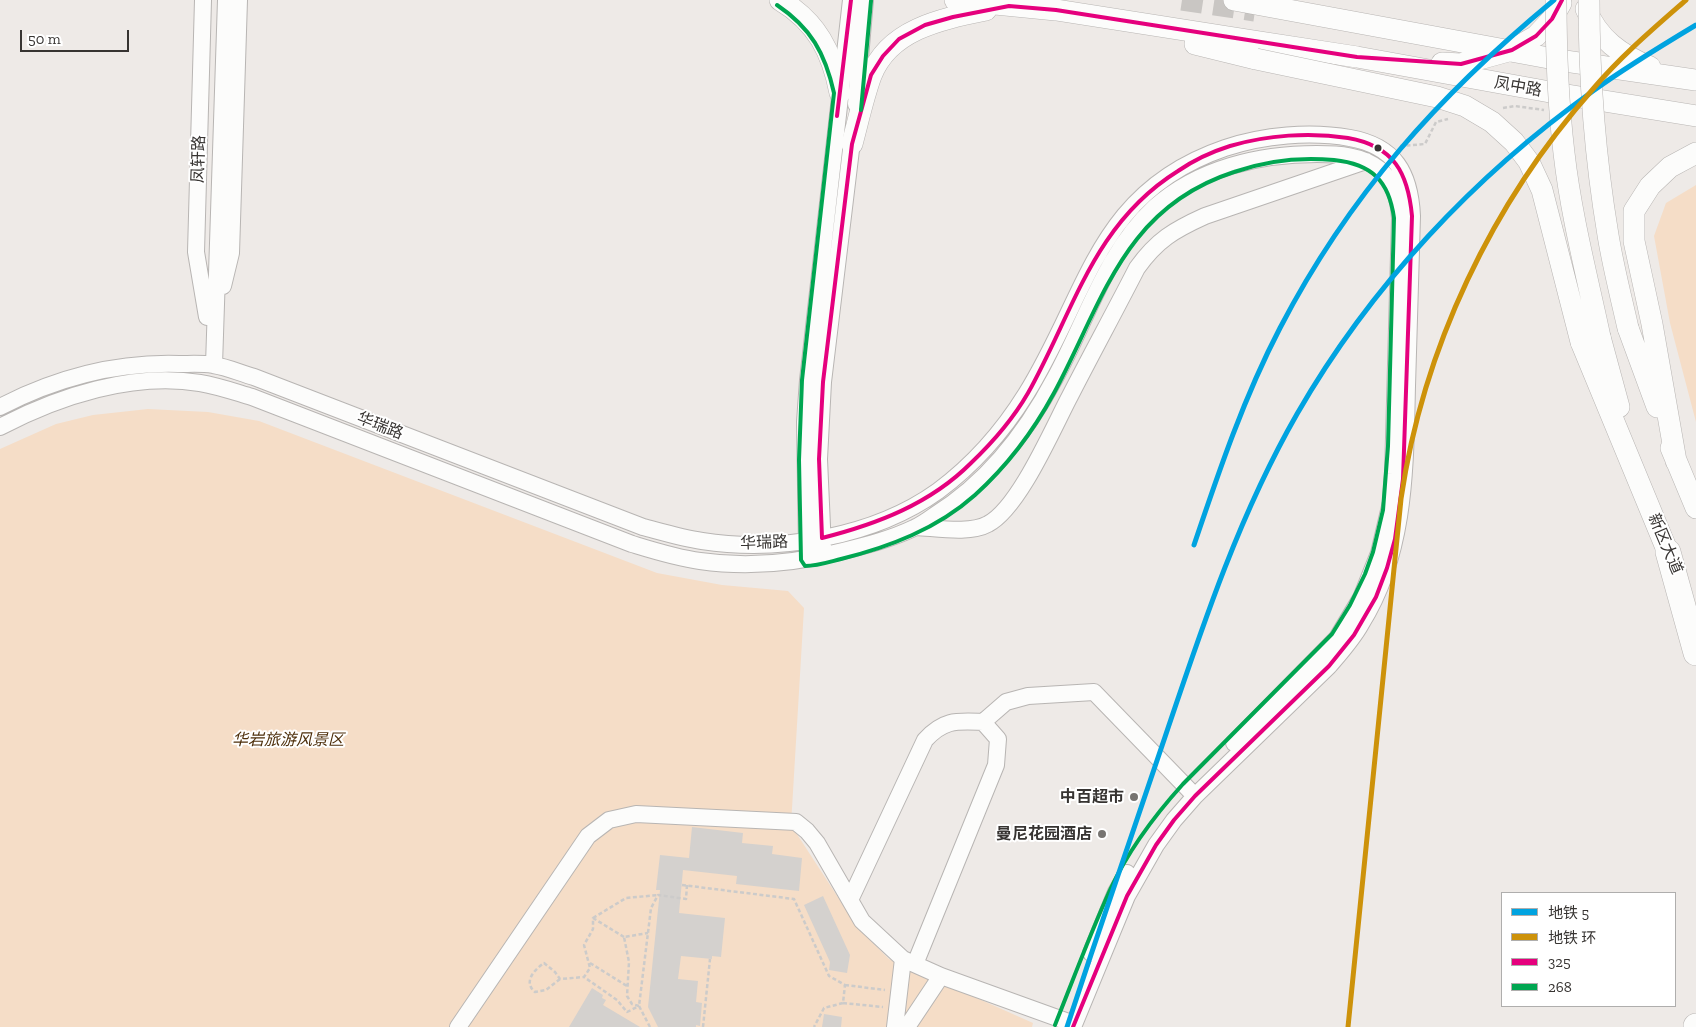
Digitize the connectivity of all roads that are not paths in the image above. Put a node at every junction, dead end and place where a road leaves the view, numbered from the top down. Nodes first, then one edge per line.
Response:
1 (203, 0) edge
2 (215, 0) edge
3 (226, 0) edge
4 (239, 0) edge
5 (780, 0) edge
6 (851, 0) edge
7 (865, 0) edge
8 (954, 0) edge
9 (1234, 0) tunnel mouth
10 (1556, 0) edge
11 (1562, 0) edge
12 (1583, 0) edge
13 (1589, 0) edge
14 (1009, 6) junction
15 (1056, 10) junction
16 (1512, 50) junction
17 (1357, 57) junction
18 (1687, 79) edge
19 (840, 93) junction
20 (1696, 116) edge
21 (852, 144) junction
22 (1696, 153) edge
23 (1366, 161) junction
24 (213, 253) junction
25 (211, 316) junction
26 (1590, 340) junction
27 (209, 365) junction
28 (0, 407) edge
29 (0, 426) edge
30 (1676, 461) junction
31 (1696, 508) edge
32 (916, 527) junction
33 (814, 540) junction
34 (1668, 552) junction
35 (815, 558) junction
36 (1696, 612) edge
37 (1696, 653) edge
38 (983, 722) junction
39 (1191, 792) junction
40 (850, 900) junction
41 (909, 962) junction
42 (941, 976) junction
43 (1067, 1025) edge
44 (458, 1027) edge
45 (895, 1027) edge
46 (907, 1027) edge

1 - 25 street, 凤轩路
2 - 24 street, 凤轩路
3 - 24 street, 凤轩路
4 - 25 street, 凤轩路
5 - 19 main road
6 - 19 street
7 - 21 street
8 - 14 main road, 凤中路
9 - 16 main road
10 - 26 main road, bridge
11 - 16 main road
12 - 18 main road
13 - 30 main road, bridge
14 - 15 main road, 凤中路
14 - 21 main road
15 - 17 main road, 凤中路
15 - 26 main road, bridge
16 - 17 main road
16 - 18 main road
17 - 20 main road, 凤中路
19 - 33 street
21 - 33 street
22 - 30 main road
23 - 32 street
23 - 32 street, 华瑞路
23 - 39 street
24 - 25 street, 凤轩路
25 - 27 street, 凤轩路
26 - 34 main road, 新区大道
27 - 28 street, 华瑞路
27 - 33 street, 华瑞路
29 - 35 street, 华瑞路
30 - 31 main road
32 - 35 street, 华瑞路
33 - 35 street
33 - 39 street, 华瑞路
34 - 36 main road, 新区大道
34 - 37 highway
38 - 39 street
38 - 40 street
38 - 41 street
39 - 43 street
40 - 41 street
40 - 44 street
41 - 42 street
41 - 45 street
42 - 43 street
42 - 46 street

